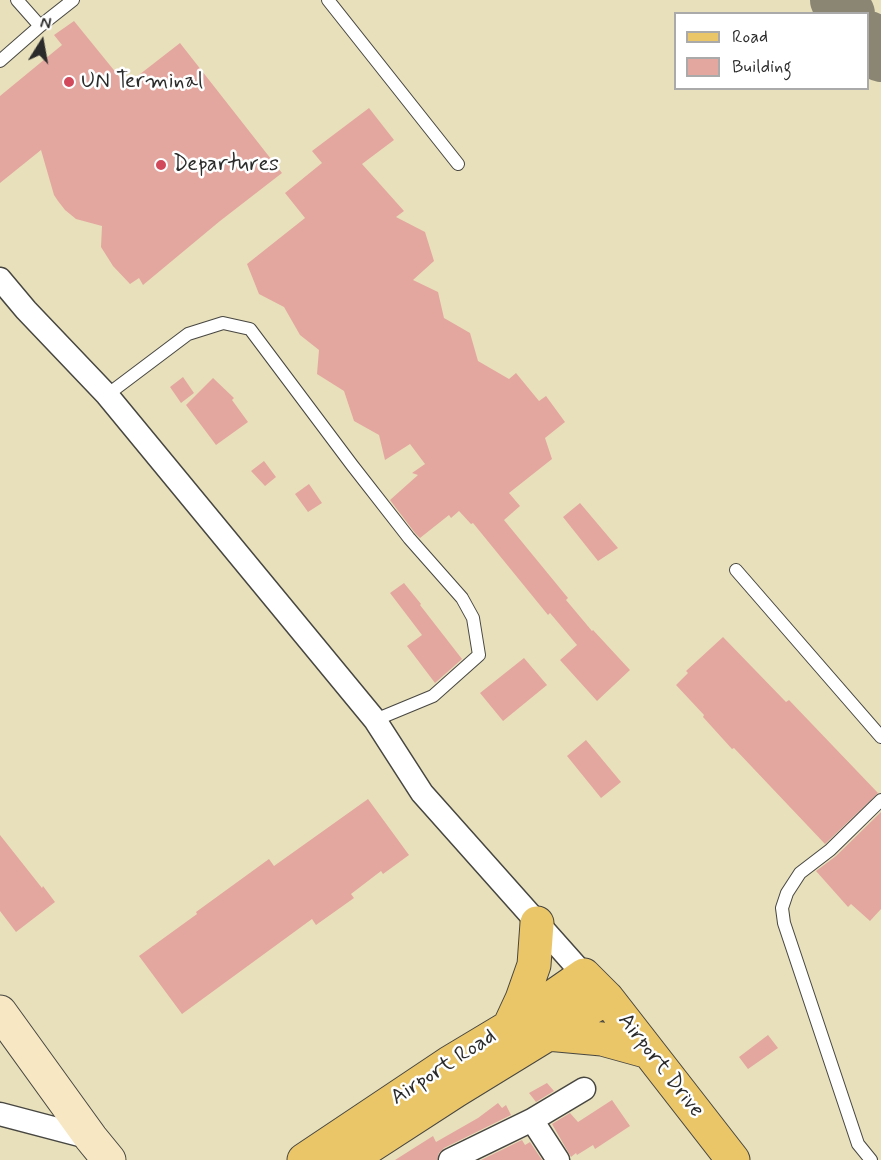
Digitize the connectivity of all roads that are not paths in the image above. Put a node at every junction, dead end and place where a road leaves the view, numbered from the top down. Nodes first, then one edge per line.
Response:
1 (17, 0) edge
2 (73, 0) edge
3 (328, 0) edge
4 (40, 26) junction
5 (0, 61) edge
6 (458, 165) dead end
7 (0, 279) edge
8 (107, 395) junction
9 (736, 570) dead end
10 (375, 720) junction
11 (881, 737) edge
12 (881, 800) edge
13 (537, 923) junction
14 (584, 975) junction
15 (607, 998) junction
16 (0, 1012) edge
17 (508, 1027) junction
18 (547, 1034) junction
19 (649, 1052) junction
20 (584, 1089) dead end
21 (0, 1114) edge
22 (532, 1120) junction
23 (100, 1149) edge
24 (369, 1155) edge
25 (304, 1160) edge
26 (450, 1160) edge
27 (558, 1160) edge
28 (733, 1160) edge
29 (871, 1160) edge

1 - 4 lane
2 - 4 lane
3 - 6 lane
4 - 5 lane
7 - 8 street
8 - 10 street
8 - 10 lane
9 - 11 lane
10 - 13 street
12 - 29 lane
13 - 14 street
13 - 17 main road
14 - 15 main road, Airport Drive
14 - 17 main road, Airport Road
15 - 18 main road, Airport Road
15 - 19 main road, Airport Drive
16 - 23 street
17 - 25 main road, Airport Road
18 - 19 main road
18 - 24 main road, Airport Road
19 - 28 main road, Airport Drive
20 - 22 street
21 - 23 street
22 - 26 street
22 - 27 street

